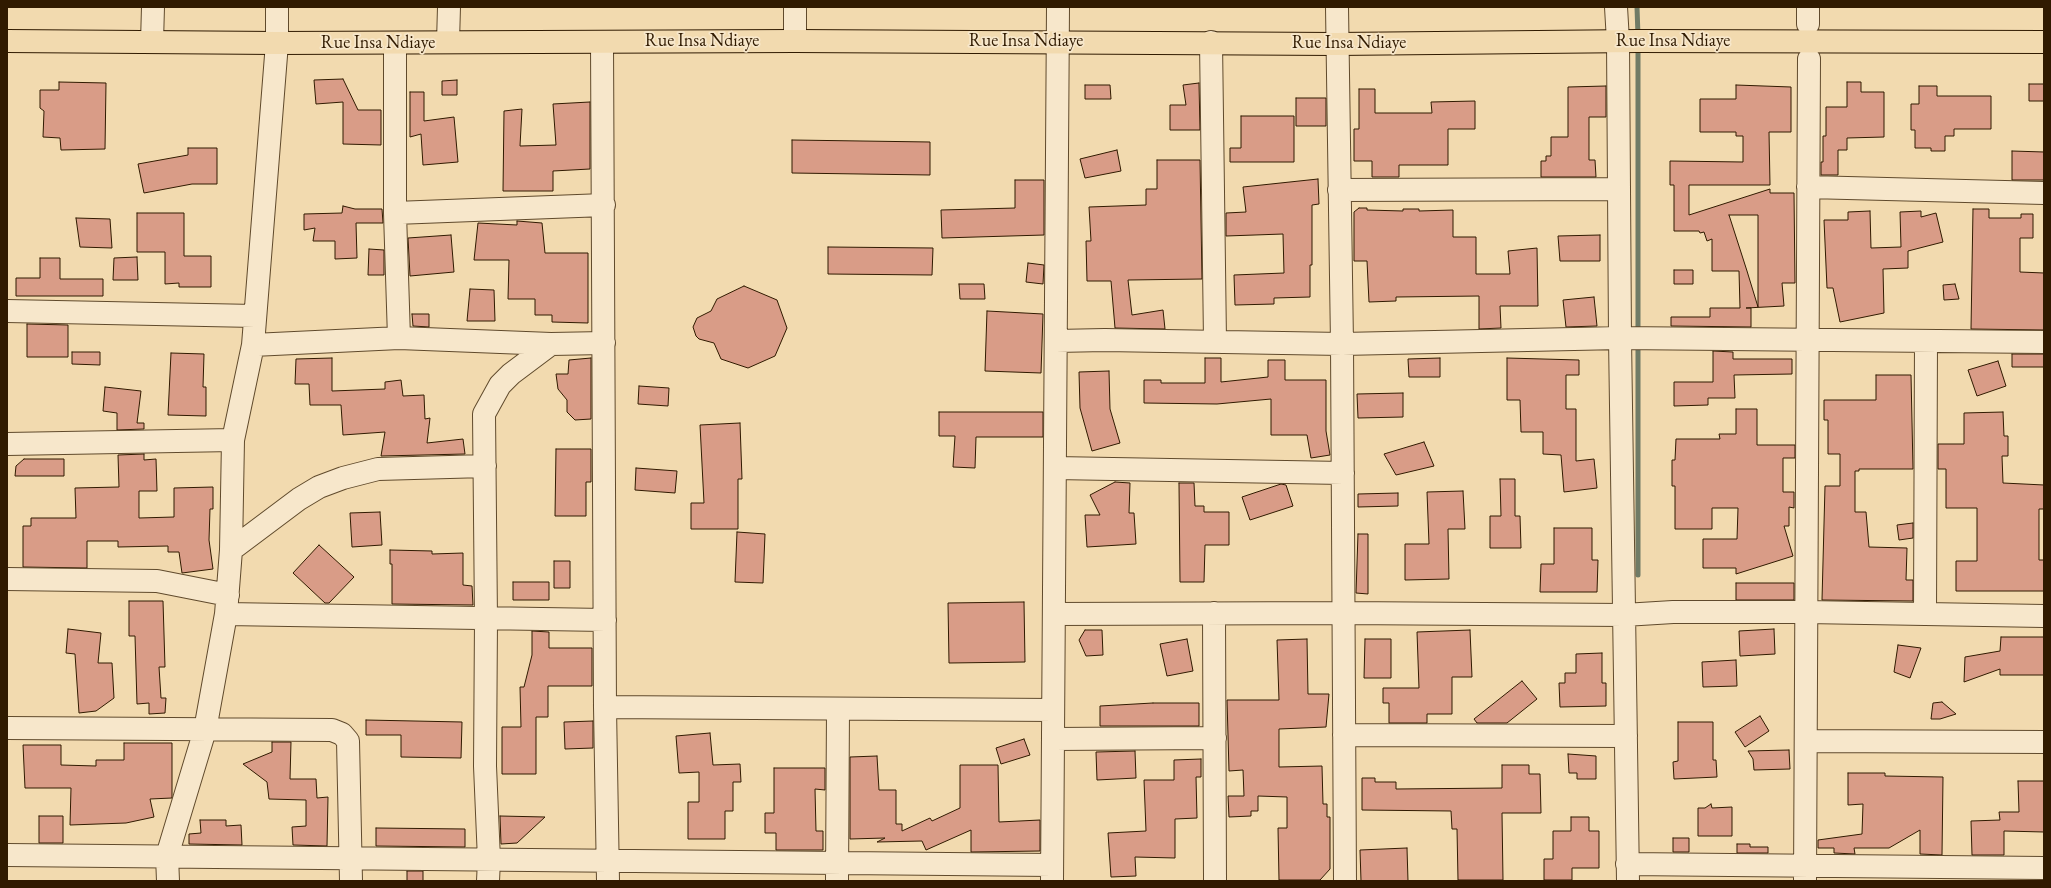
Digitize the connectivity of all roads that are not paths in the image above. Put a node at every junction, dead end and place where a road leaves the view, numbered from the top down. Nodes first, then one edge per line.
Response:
1 (153, 7) edge
2 (277, 7) edge
3 (449, 7) edge
4 (795, 7) edge
5 (1058, 7) edge
6 (1337, 7) edge
7 (1616, 7) edge
8 (7, 41) edge
9 (795, 41) junction
10 (1058, 41) junction
11 (1618, 41) junction
12 (152, 42) junction
13 (448, 42) junction
14 (602, 42) junction
15 (1211, 42) junction
16 (2044, 42) edge
17 (277, 43) junction
18 (395, 43) junction
19 (1336, 44) junction
20 (1809, 59) dead end
21 (1808, 187) junction
22 (1618, 189) junction
23 (1339, 190) junction
24 (2044, 193) edge
25 (604, 205) junction
26 (395, 213) junction
27 (7, 311) edge
28 (255, 316) junction
29 (399, 338) junction
30 (1620, 338) junction
31 (1807, 340) junction
32 (1056, 341) junction
33 (1215, 342) junction
34 (1926, 342) junction
35 (2044, 342) edge
36 (604, 343) junction
37 (551, 344) junction
38 (1342, 344) junction
39 (253, 345) junction
40 (233, 440) junction
41 (7, 444) edge
42 (485, 466) junction
43 (1055, 468) junction
44 (1343, 473) junction
45 (231, 550) junction
46 (7, 579) edge
47 (227, 604) junction
48 (1806, 612) junction
49 (1214, 613) junction
50 (1343, 613) junction
51 (1054, 614) junction
52 (1925, 614) junction
53 (1624, 615) junction
54 (2044, 616) edge
55 (486, 620) junction
56 (605, 620) junction
57 (605, 707) junction
58 (838, 709) junction
59 (1053, 710) junction
60 (7, 728) edge
61 (205, 730) junction
62 (1344, 735) junction
63 (1626, 736) junction
64 (1215, 738) junction
65 (1053, 739) junction
66 (1806, 741) junction
67 (2044, 742) edge
68 (7, 855) edge
69 (167, 856) junction
70 (350, 858) junction
71 (2044, 868) edge
72 (488, 871) edge
73 (608, 871) edge
74 (837, 872) edge
75 (1627, 872) edge
76 (1052, 873) edge
77 (1805, 873) edge
78 (1929, 874) edge
79 (168, 881) edge
80 (350, 881) edge
81 (1216, 881) edge
82 (1345, 881) edge

1 - 12 street
2 - 17 street
3 - 13 street
4 - 9 street
5 - 10 street
6 - 19 street
7 - 11 street
8 - 12 main road, Rue Insa Ndiaye
9 - 10 main road, Rue Insa Ndiaye
9 - 14 main road, Rue Insa Ndiaye
10 - 15 main road, Rue Insa Ndiaye
10 - 32 street
11 - 16 main road, Rue Insa Ndiaye
11 - 19 main road, Rue Insa Ndiaye
11 - 22 street
12 - 17 main road, Rue Insa Ndiaye
13 - 14 main road, Rue Insa Ndiaye
13 - 18 main road, Rue Insa Ndiaye
14 - 25 street
15 - 19 main road, Rue Insa Ndiaye
15 - 33 street
17 - 18 main road, Rue Insa Ndiaye
17 - 28 street
18 - 26 street
19 - 23 street
20 - 21 street
21 - 24 street
21 - 31 street
22 - 23 street
22 - 30 street
23 - 38 street
25 - 26 street
25 - 36 street
26 - 29 street
27 - 28 street
28 - 39 street
29 - 37 street
29 - 39 street
30 - 31 street
30 - 38 street
30 - 53 street
31 - 34 street
31 - 48 street
32 - 33 street
32 - 43 street
33 - 38 street
34 - 35 street
34 - 52 street
36 - 37 street
36 - 56 street
37 - 42 street
38 - 44 street
39 - 40 street
40 - 41 street
40 - 45 street
42 - 45 street
42 - 55 street
43 - 44 street
43 - 51 street
44 - 50 street
45 - 47 street
46 - 47 street
47 - 55 street
47 - 61 street
48 - 52 street
48 - 53 street
48 - 66 street
49 - 50 street
49 - 51 street
49 - 64 street
50 - 53 street
50 - 62 street
51 - 59 street
52 - 54 street
53 - 63 street
55 - 56 street
55 - 72 street
56 - 57 street
57 - 58 street
57 - 73 street
58 - 59 street
58 - 74 street
59 - 65 street
60 - 61 street
61 - 69 street
61 - 70 street
62 - 63 street
62 - 82 street
63 - 75 street
64 - 65 street
64 - 81 street
65 - 76 street
66 - 67 street
66 - 77 street
68 - 69 street
69 - 70 street
69 - 79 street
70 - 72 street
70 - 80 street
71 - 78 street
72 - 73 street
73 - 74 street
74 - 76 street
75 - 77 street
77 - 78 street

